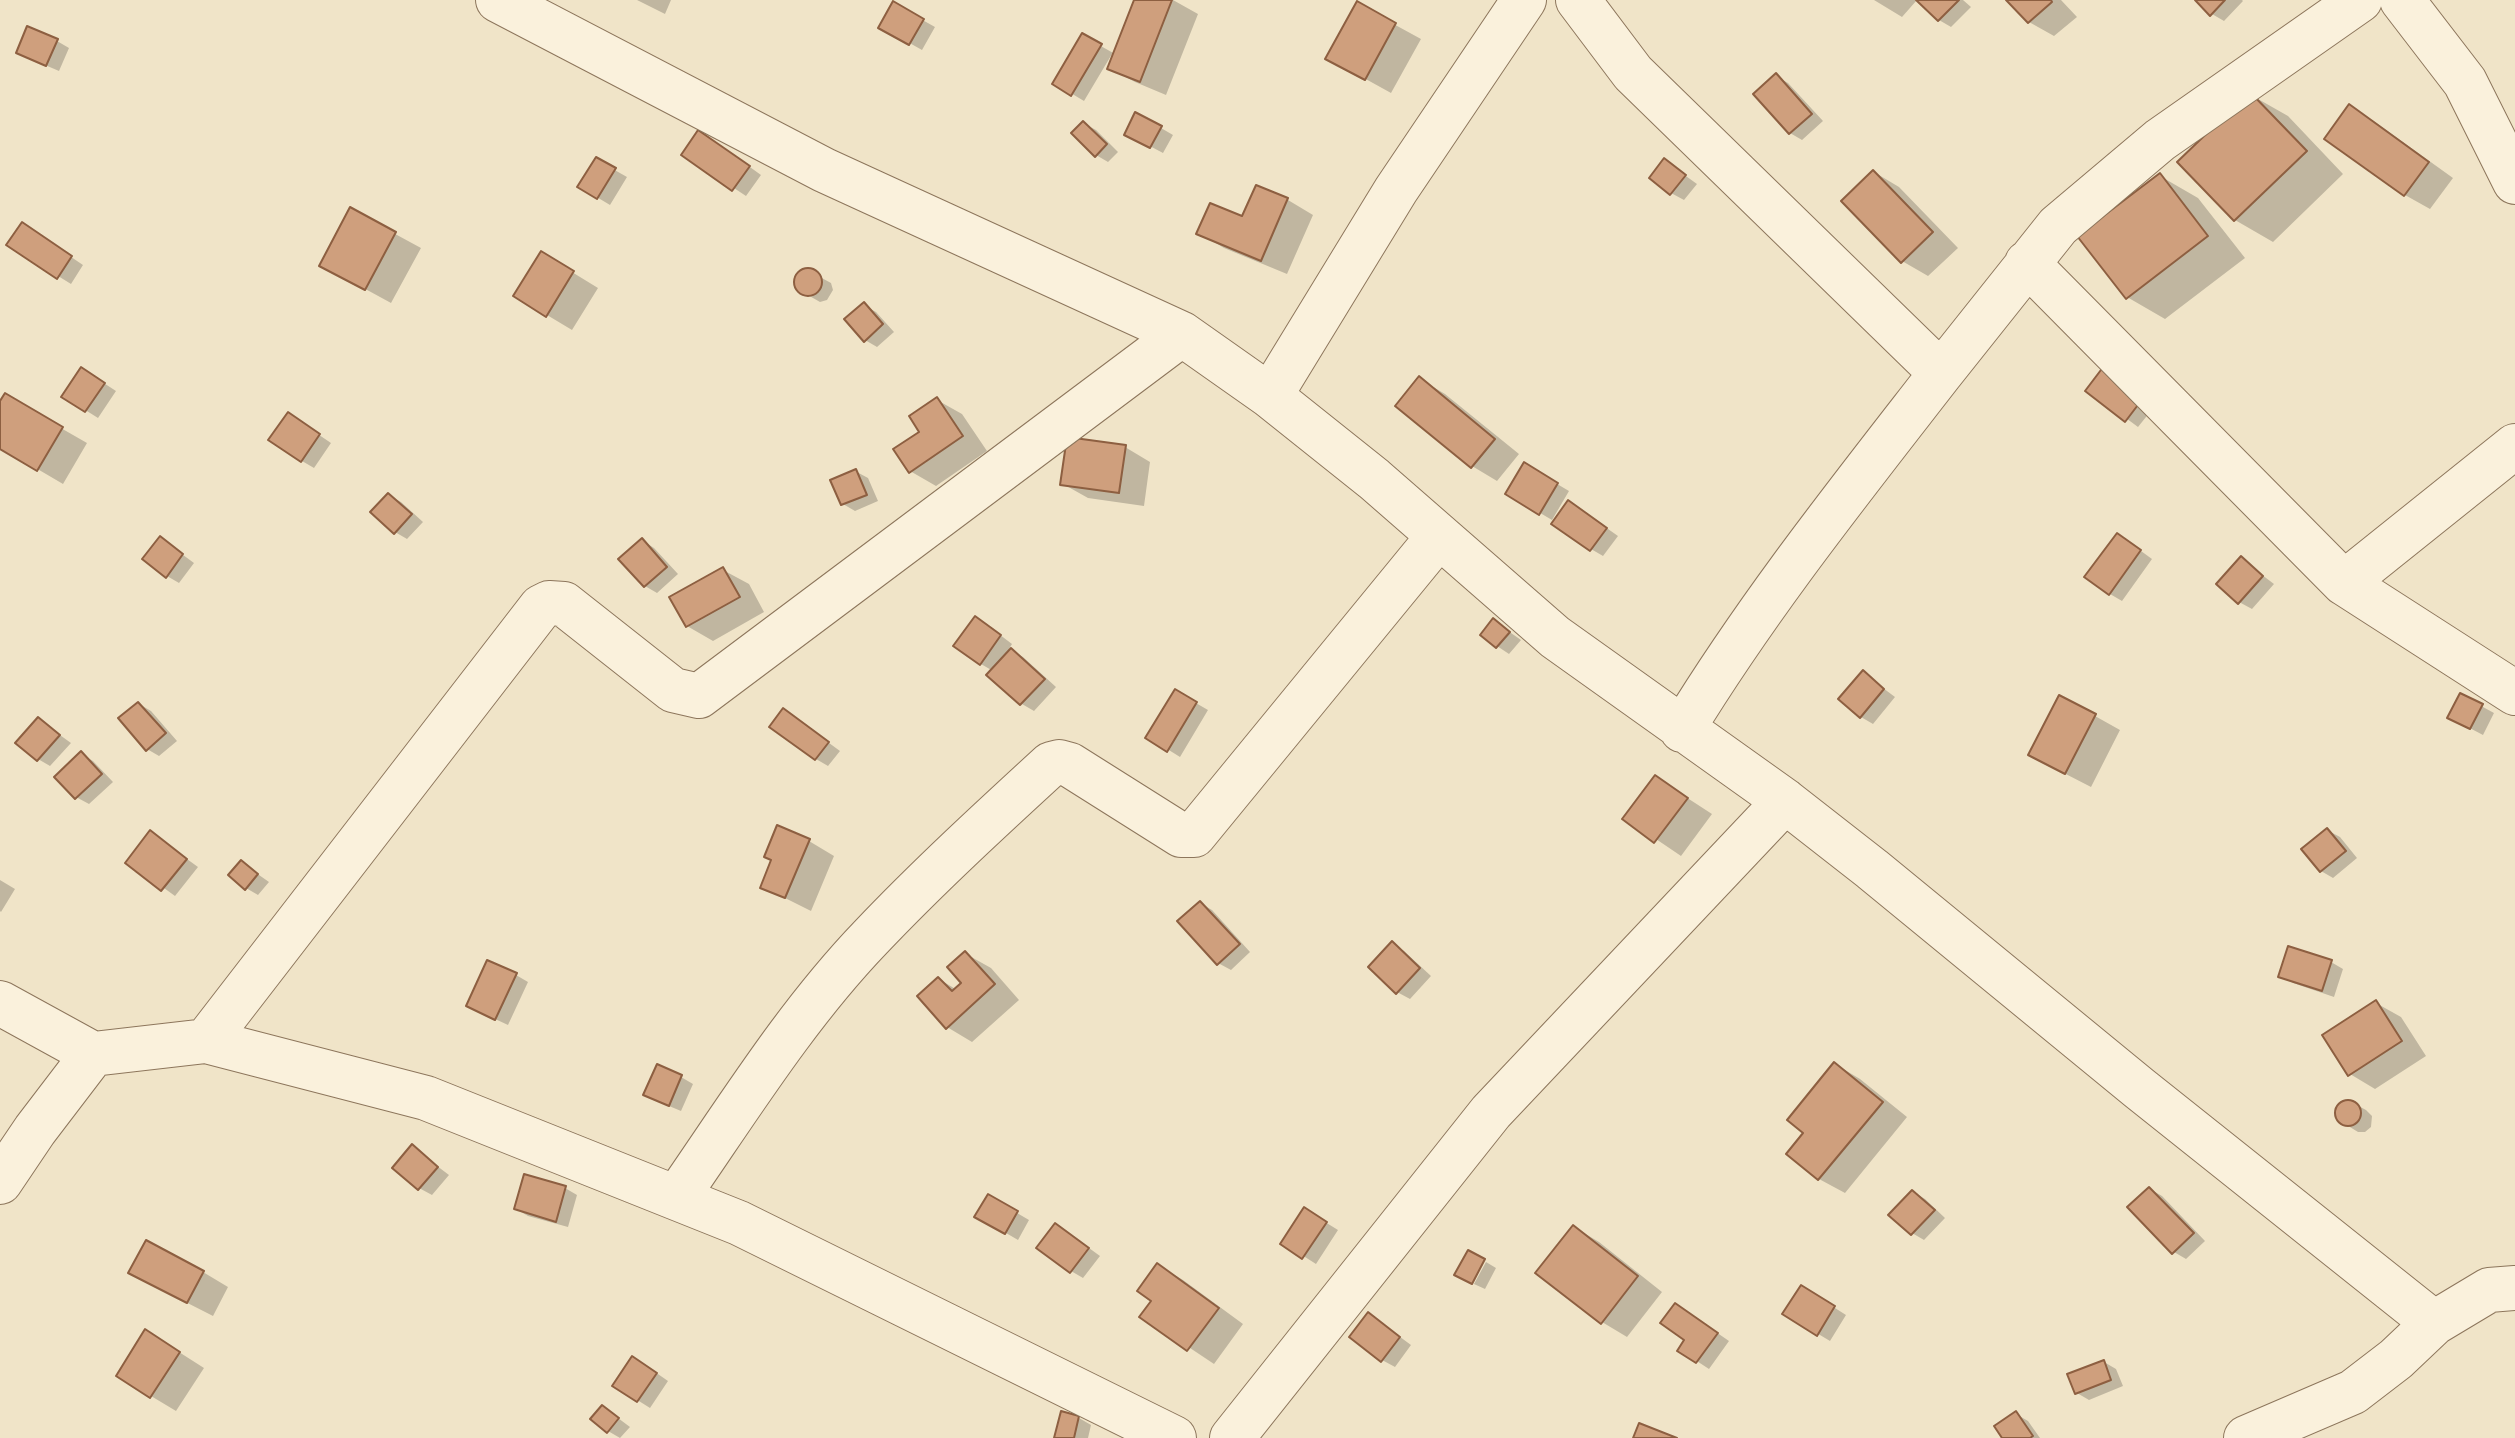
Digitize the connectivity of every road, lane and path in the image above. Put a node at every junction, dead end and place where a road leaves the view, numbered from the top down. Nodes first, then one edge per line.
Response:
1 (498, 0) edge
2 (1524, 0) edge
3 (1578, 0) edge
4 (2360, 0) edge
5 (2402, 0) edge
6 (2515, 182) edge
7 (2027, 263) junction
8 (1182, 334) junction
9 (1941, 373) junction
10 (1270, 396) junction
11 (2515, 446) edge
12 (1439, 536) junction
13 (2344, 583) junction
14 (2515, 693) edge
15 (1682, 730) junction
16 (1785, 801) junction
17 (0, 1003) edge
18 (206, 1041) junction
19 (93, 1054) junction
20 (0, 1182) edge
21 (677, 1197) junction
22 (2515, 1288) edge
23 (2434, 1323) junction
24 (1174, 1438) edge
25 (1232, 1438) edge
26 (2246, 1438) edge

1 - 8 street
2 - 10 street
3 - 9 street
4 - 7 street
5 - 6 street
7 - 9 street
7 - 13 street
8 - 10 street
8 - 18 street
9 - 15 street
10 - 12 street
11 - 13 street
12 - 15 street
12 - 21 street
13 - 14 street
15 - 16 street
16 - 23 street
16 - 25 street
17 - 19 street
18 - 19 street
18 - 21 street
19 - 20 street
21 - 24 street
22 - 23 street
23 - 26 street

